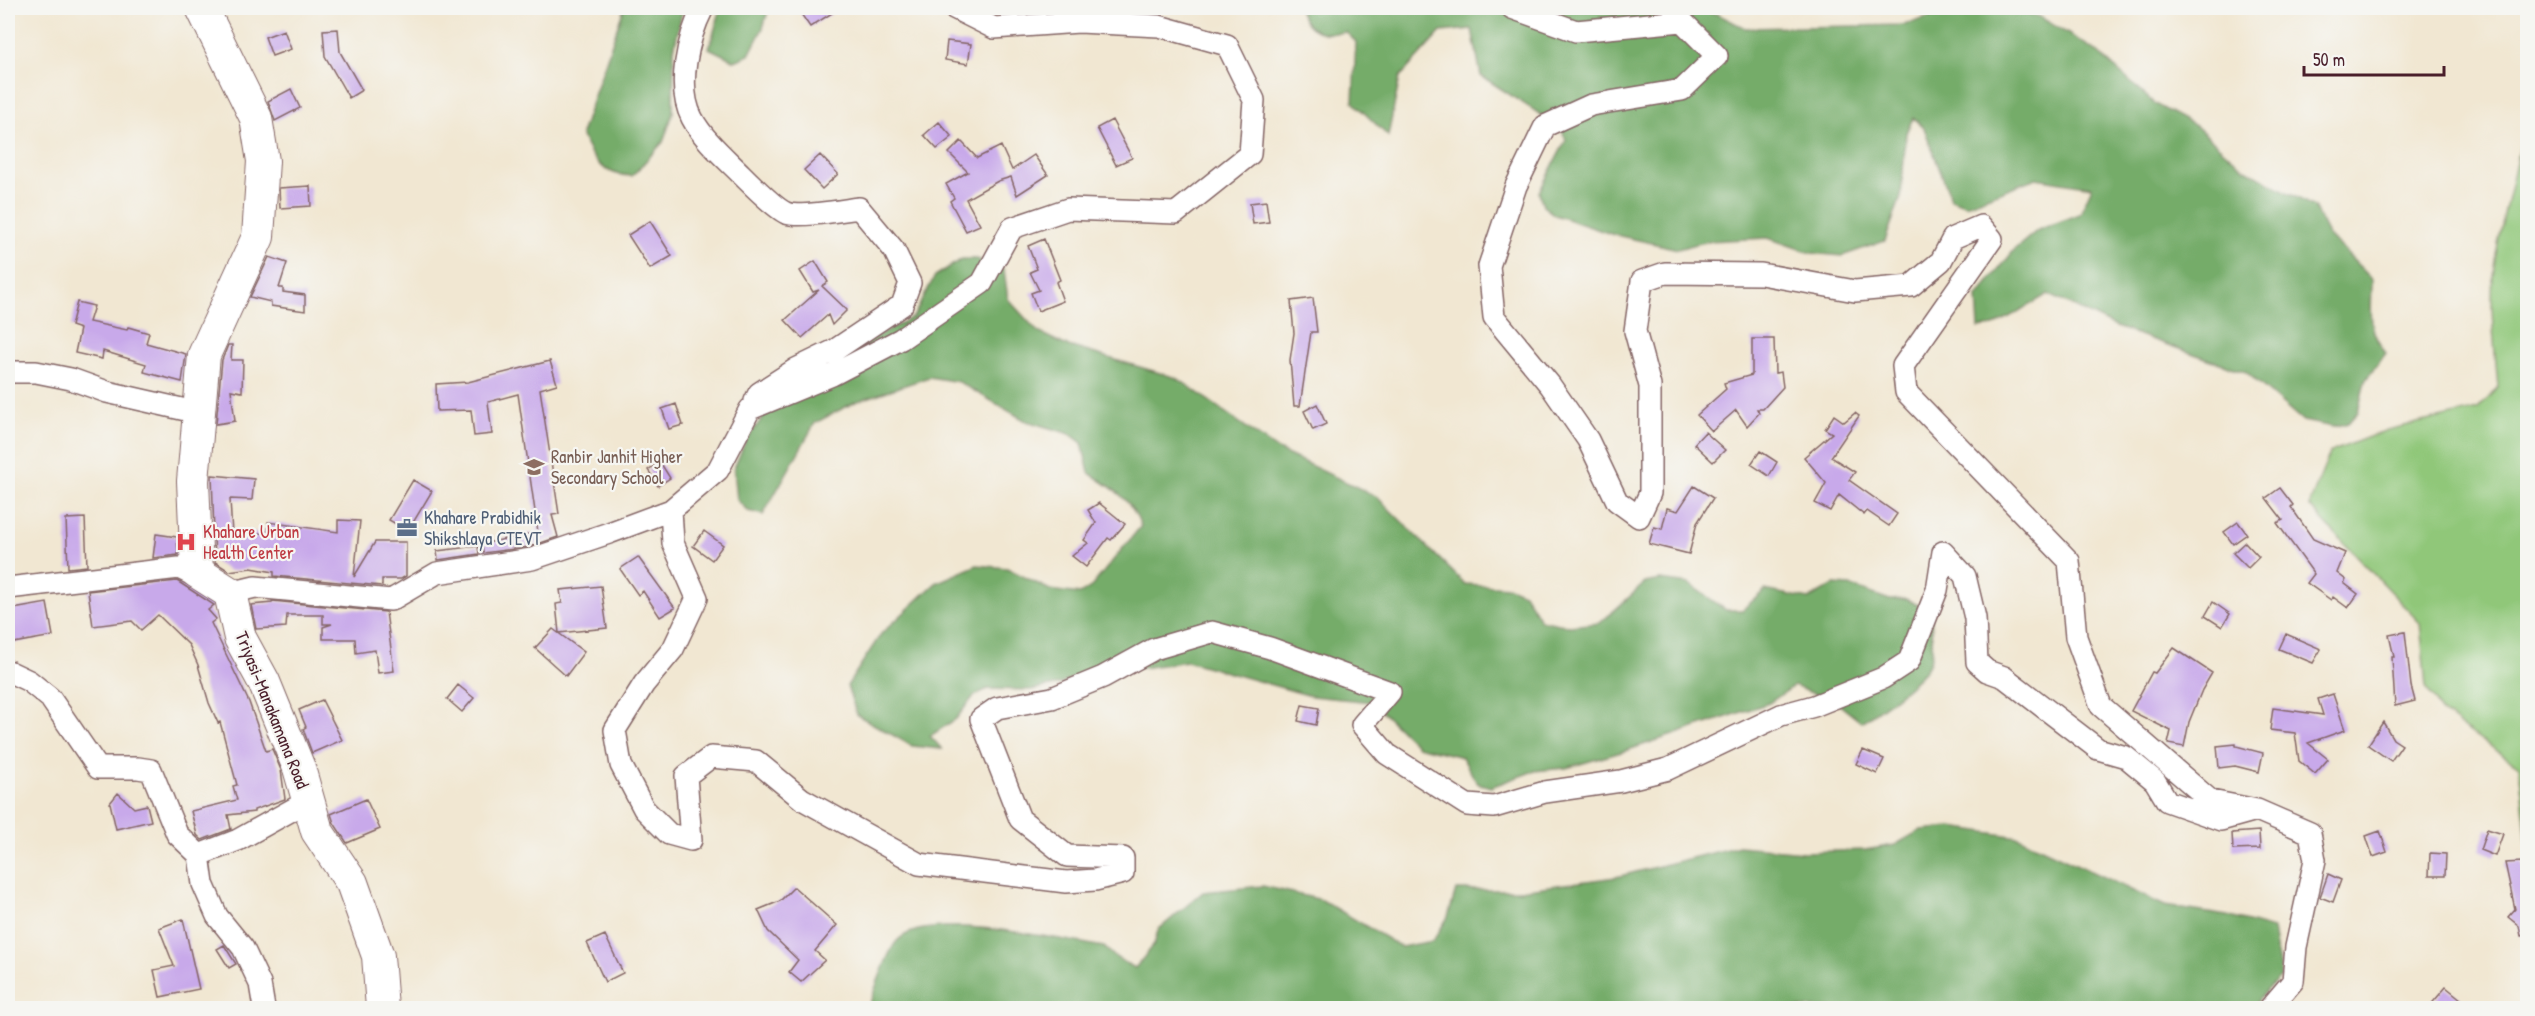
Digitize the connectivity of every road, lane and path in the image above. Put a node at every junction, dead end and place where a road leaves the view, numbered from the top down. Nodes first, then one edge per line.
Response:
1 (202, 8) edge
2 (703, 8) edge
3 (954, 8) edge
4 (1512, 8) edge
5 (8, 372) edge
6 (750, 409) junction
7 (199, 413) junction
8 (671, 510) junction
9 (8, 588) edge
10 (230, 592) junction
11 (8, 670) edge
12 (308, 801) junction
13 (2257, 810) junction
14 (199, 855) junction
15 (264, 1008) edge
16 (382, 1008) edge
17 (2270, 1008) edge

1 - 7 street
2 - 6 street
3 - 6 street
4 - 13 street
5 - 7 street
6 - 8 street
7 - 10 street
8 - 10 street
8 - 13 street
9 - 10 street
10 - 12 street, Triyasi-Manakamana Road
11 - 14 street
12 - 14 street
12 - 16 street, Triyasi-Manakamana Road
13 - 17 street
14 - 15 street

